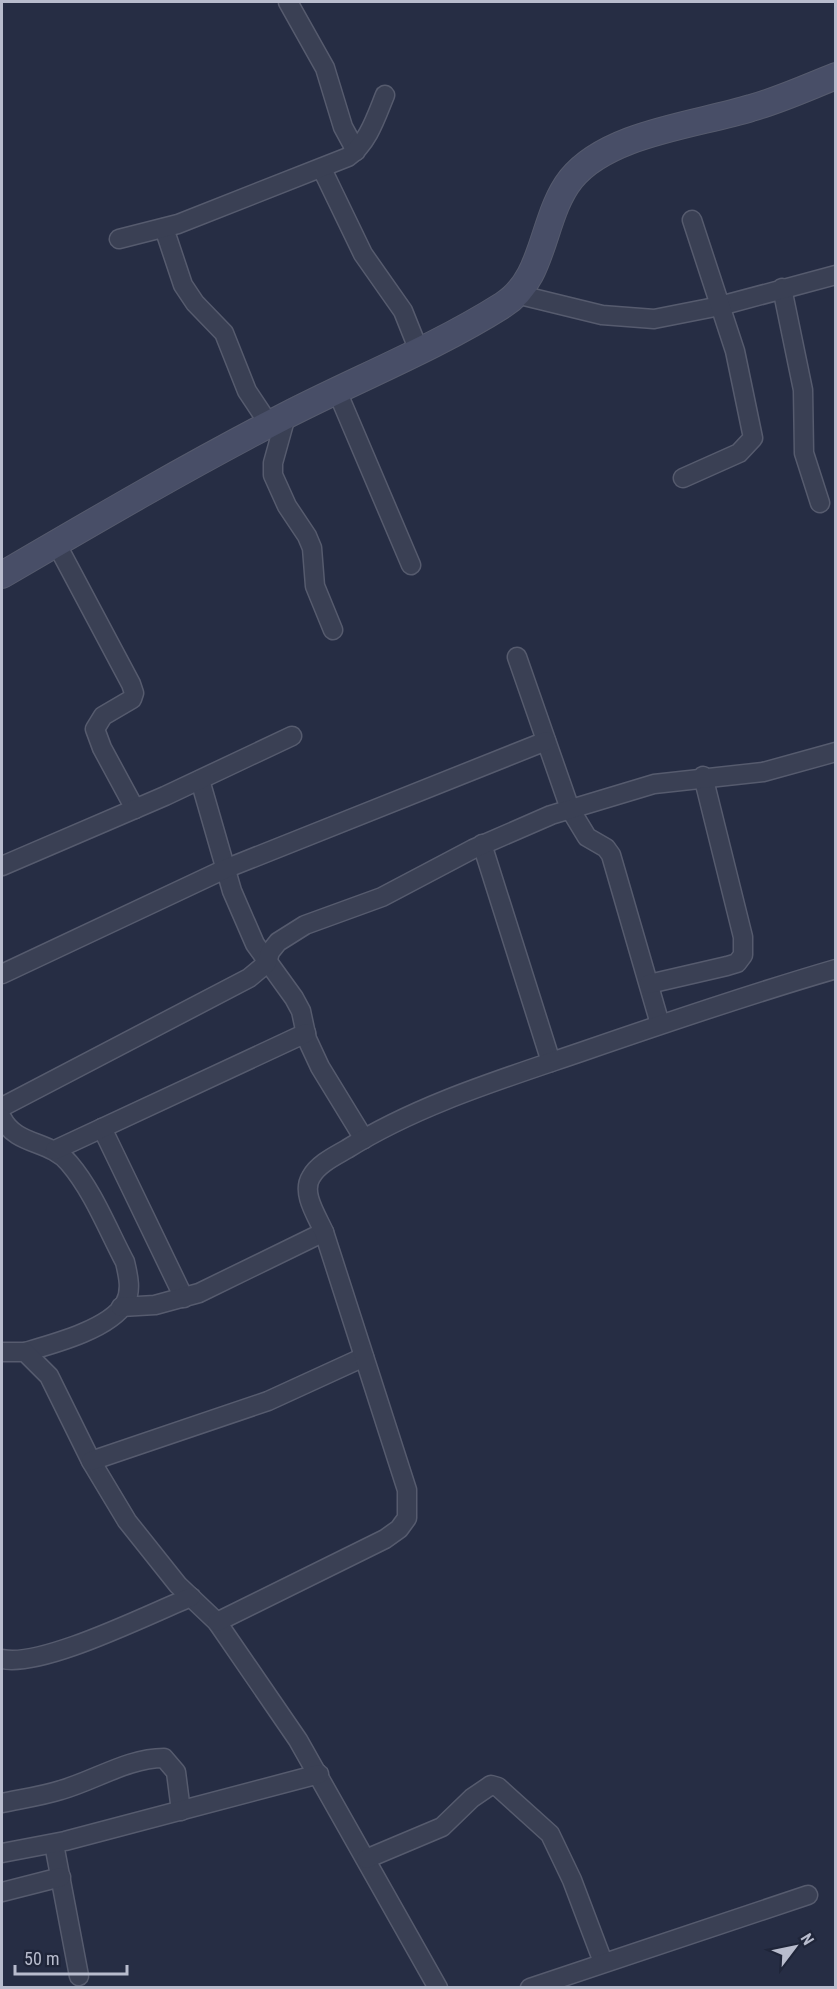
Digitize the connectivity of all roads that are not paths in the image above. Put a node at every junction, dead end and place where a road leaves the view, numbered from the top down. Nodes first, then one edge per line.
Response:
1 (288, 2) edge
2 (836, 76) edge
3 (385, 95) dead end
4 (356, 151) junction
5 (322, 169) junction
6 (692, 220) dead end
7 (164, 228) junction
8 (119, 240) dead end
9 (836, 276) edge
10 (782, 288) junction
11 (516, 294) junction
12 (720, 306) junction
13 (419, 351) junction
14 (337, 391) junction
15 (278, 420) junction
16 (683, 478) dead end
17 (820, 503) dead end
18 (56, 543) junction
19 (411, 565) dead end
20 (2, 575) edge
21 (333, 630) dead end
22 (517, 657) dead end
23 (292, 736) dead end
24 (546, 741) junction
25 (836, 752) edge
26 (703, 776) junction
27 (200, 780) junction
28 (135, 809) junction
29 (570, 809) junction
30 (482, 844) junction
31 (2, 866) edge
32 (225, 869) junction
33 (267, 963) junction
34 (836, 969) edge
35 (2, 974) edge
36 (649, 984) junction
37 (660, 1024) junction
38 (306, 1033) junction
39 (551, 1062) junction
40 (2, 1107) edge
41 (2, 1118) edge
42 (102, 1128) junction
43 (364, 1139) junction
44 (55, 1150) junction
45 (324, 1232) junction
46 (184, 1298) junction
47 (121, 1307) junction
48 (2, 1352) edge
49 (25, 1352) junction
50 (364, 1357) junction
51 (91, 1461) junction
52 (191, 1597) junction
53 (217, 1622) junction
54 (2, 1659) edge
55 (319, 1774) junction
56 (2, 1803) edge
57 (181, 1811) junction
58 (54, 1844) junction
59 (2, 1853) edge
60 (366, 1859) junction
61 (61, 1877) junction
62 (2, 1892) edge
63 (808, 1895) dead end
64 (603, 1962) junction
65 (79, 1976) dead end
66 (438, 1988) edge
67 (531, 1988) edge

1 - 4 street
2 - 11 main road
3 - 4 street
4 - 5 street
5 - 7 street
5 - 13 street
6 - 12 street
7 - 8 street
7 - 15 street
9 - 10 street
10 - 12 street
10 - 17 street
11 - 12 street
11 - 13 main road
12 - 16 street
13 - 14 main road
14 - 15 main road
14 - 19 street
15 - 18 main road
15 - 21 street
18 - 20 main road
18 - 28 street
22 - 24 street
23 - 27 street
24 - 29 street
24 - 32 street
25 - 26 street
26 - 29 street
26 - 36 street
27 - 28 street
27 - 32 street
28 - 31 street
29 - 30 street
29 - 36 street
30 - 33 street
30 - 39 street
32 - 33 street
32 - 35 street
33 - 38 street
33 - 40 street
34 - 37 street
36 - 37 street
37 - 39 street
38 - 42 street
38 - 43 street
39 - 43 street
41 - 44 street
42 - 44 street
42 - 46 street
43 - 45 street
44 - 47 street
45 - 46 street
45 - 50 street
46 - 47 street
47 - 49 street
48 - 49 street
49 - 51 street
50 - 51 street
50 - 53 street
51 - 52 street
52 - 53 street
52 - 54 street
53 - 55 street
55 - 57 street
55 - 60 street
56 - 57 street
57 - 58 street
58 - 59 street
58 - 61 street
60 - 64 street
60 - 66 street
61 - 62 street
61 - 65 street
63 - 64 street
64 - 67 street

